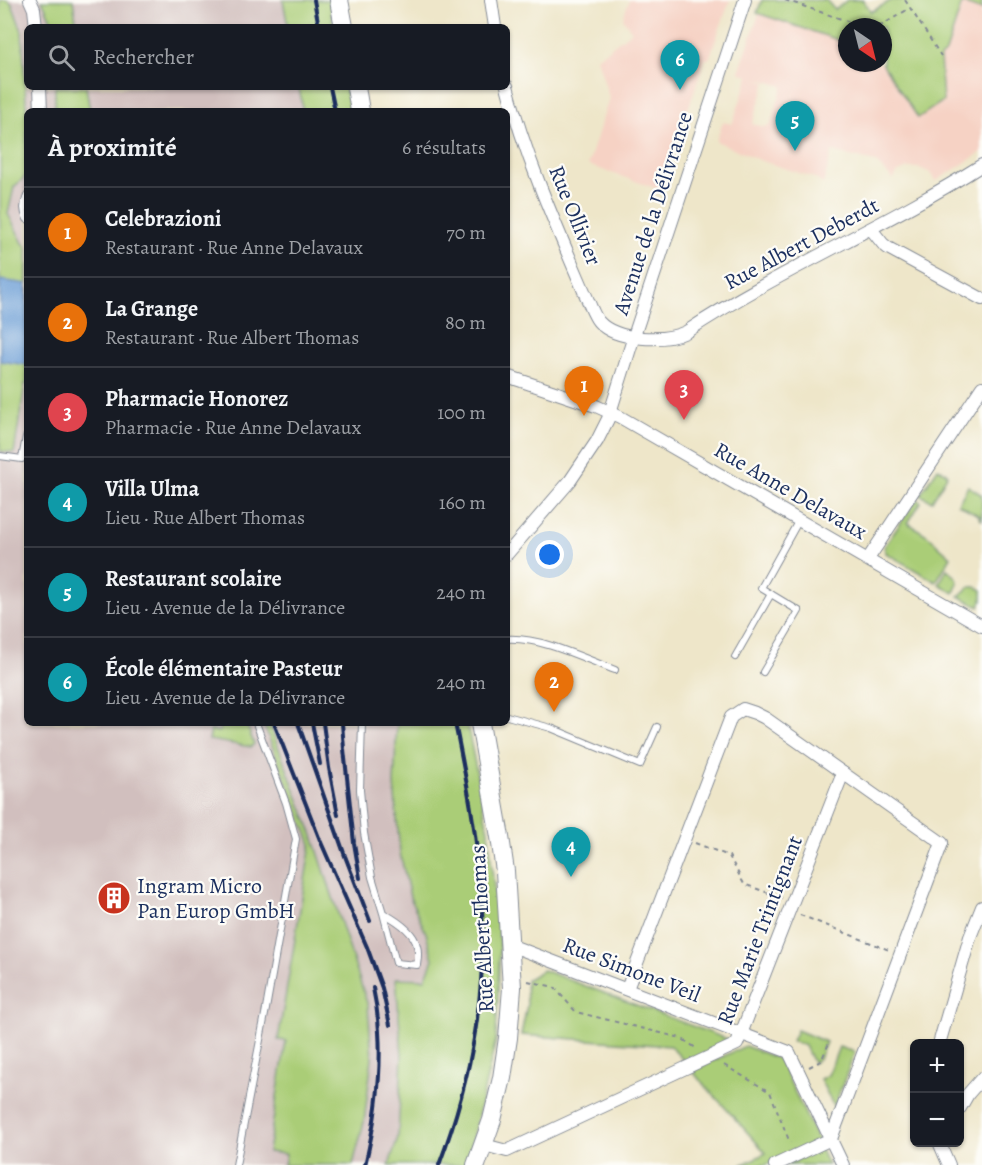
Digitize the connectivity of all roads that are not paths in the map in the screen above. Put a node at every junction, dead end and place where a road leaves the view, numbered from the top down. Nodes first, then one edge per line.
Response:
1 (30, 0) edge
2 (339, 0) edge
3 (491, 0) edge
4 (745, 0) edge
5 (36, 24) edge
6 (343, 24) edge
7 (495, 24) edge
8 (40, 90) edge
9 (356, 90) edge
10 (508, 90) edge
11 (41, 108) edge
12 (360, 108) edge
13 (982, 165) edge
14 (872, 229) junction
15 (982, 299) edge
16 (634, 336) junction
17 (510, 376) edge
18 (982, 387) edge
19 (610, 412) junction
20 (24, 448) edge
21 (0, 456) edge
22 (800, 520) junction
23 (510, 550) edge
24 (868, 559) junction
25 (771, 594) junction
26 (982, 626) edge
27 (510, 639) edge
28 (735, 657) dead end
29 (615, 670) dead end
30 (763, 672) dead end
31 (510, 717) edge
32 (257, 726) edge
33 (362, 726) edge
34 (481, 726) edge
35 (657, 727) dead end
36 (843, 773) junction
37 (982, 907) edge
38 (383, 913) junction
39 (970, 937) junction
40 (510, 945) junction
41 (982, 945) edge
42 (627, 989) junction
43 (741, 1034) junction
44 (940, 1039) edge
45 (982, 1078) edge
46 (964, 1100) edge
47 (831, 1139) junction
48 (484, 1145) junction
49 (941, 1147) edge
50 (947, 1147) edge
51 (949, 1163) edge
52 (236, 1165) edge
53 (476, 1165) edge
54 (775, 1165) edge
55 (843, 1165) edge

1 - 5 street
2 - 6 street
3 - 7 street
4 - 16 street, Avenue de la Délivrance
8 - 11 street
9 - 12 street
10 - 16 street, Rue Ollivier
13 - 14 street, Rue Albert Deberdt
14 - 15 street
14 - 16 street, Rue Albert Deberdt
16 - 19 street, Avenue de la Délivrance
17 - 19 street, Rue Anne Delavaux
18 - 24 street
19 - 22 street, Rue Anne Delavaux
19 - 23 street, Avenue de la Délivrance
20 - 21 lane
22 - 24 street, Rue Anne Delavaux
22 - 25 lane
24 - 26 street, Rue Anne Delavaux
25 - 28 lane
25 - 30 lane
27 - 29 lane
31 - 35 lane
32 - 52 lane
33 - 38 lane
34 - 40 street, Rue Albert Thomas
36 - 42 street
36 - 43 street, Rue Marie Trintignant
36 - 47 street
37 - 39 street
38 - 38 lane
39 - 41 street
39 - 44 street
40 - 42 street, Rue Simone Veil
40 - 48 street, Rue Albert Thomas
42 - 43 street, Rue Simone Veil
43 - 47 street, Rue Simone Veil
43 - 48 street, Rue Marie Trintignant
45 - 46 street
47 - 54 street
47 - 55 street, Rue Simone Veil
48 - 53 street, Rue Albert Thomas
49 - 51 street
50 - 51 street

